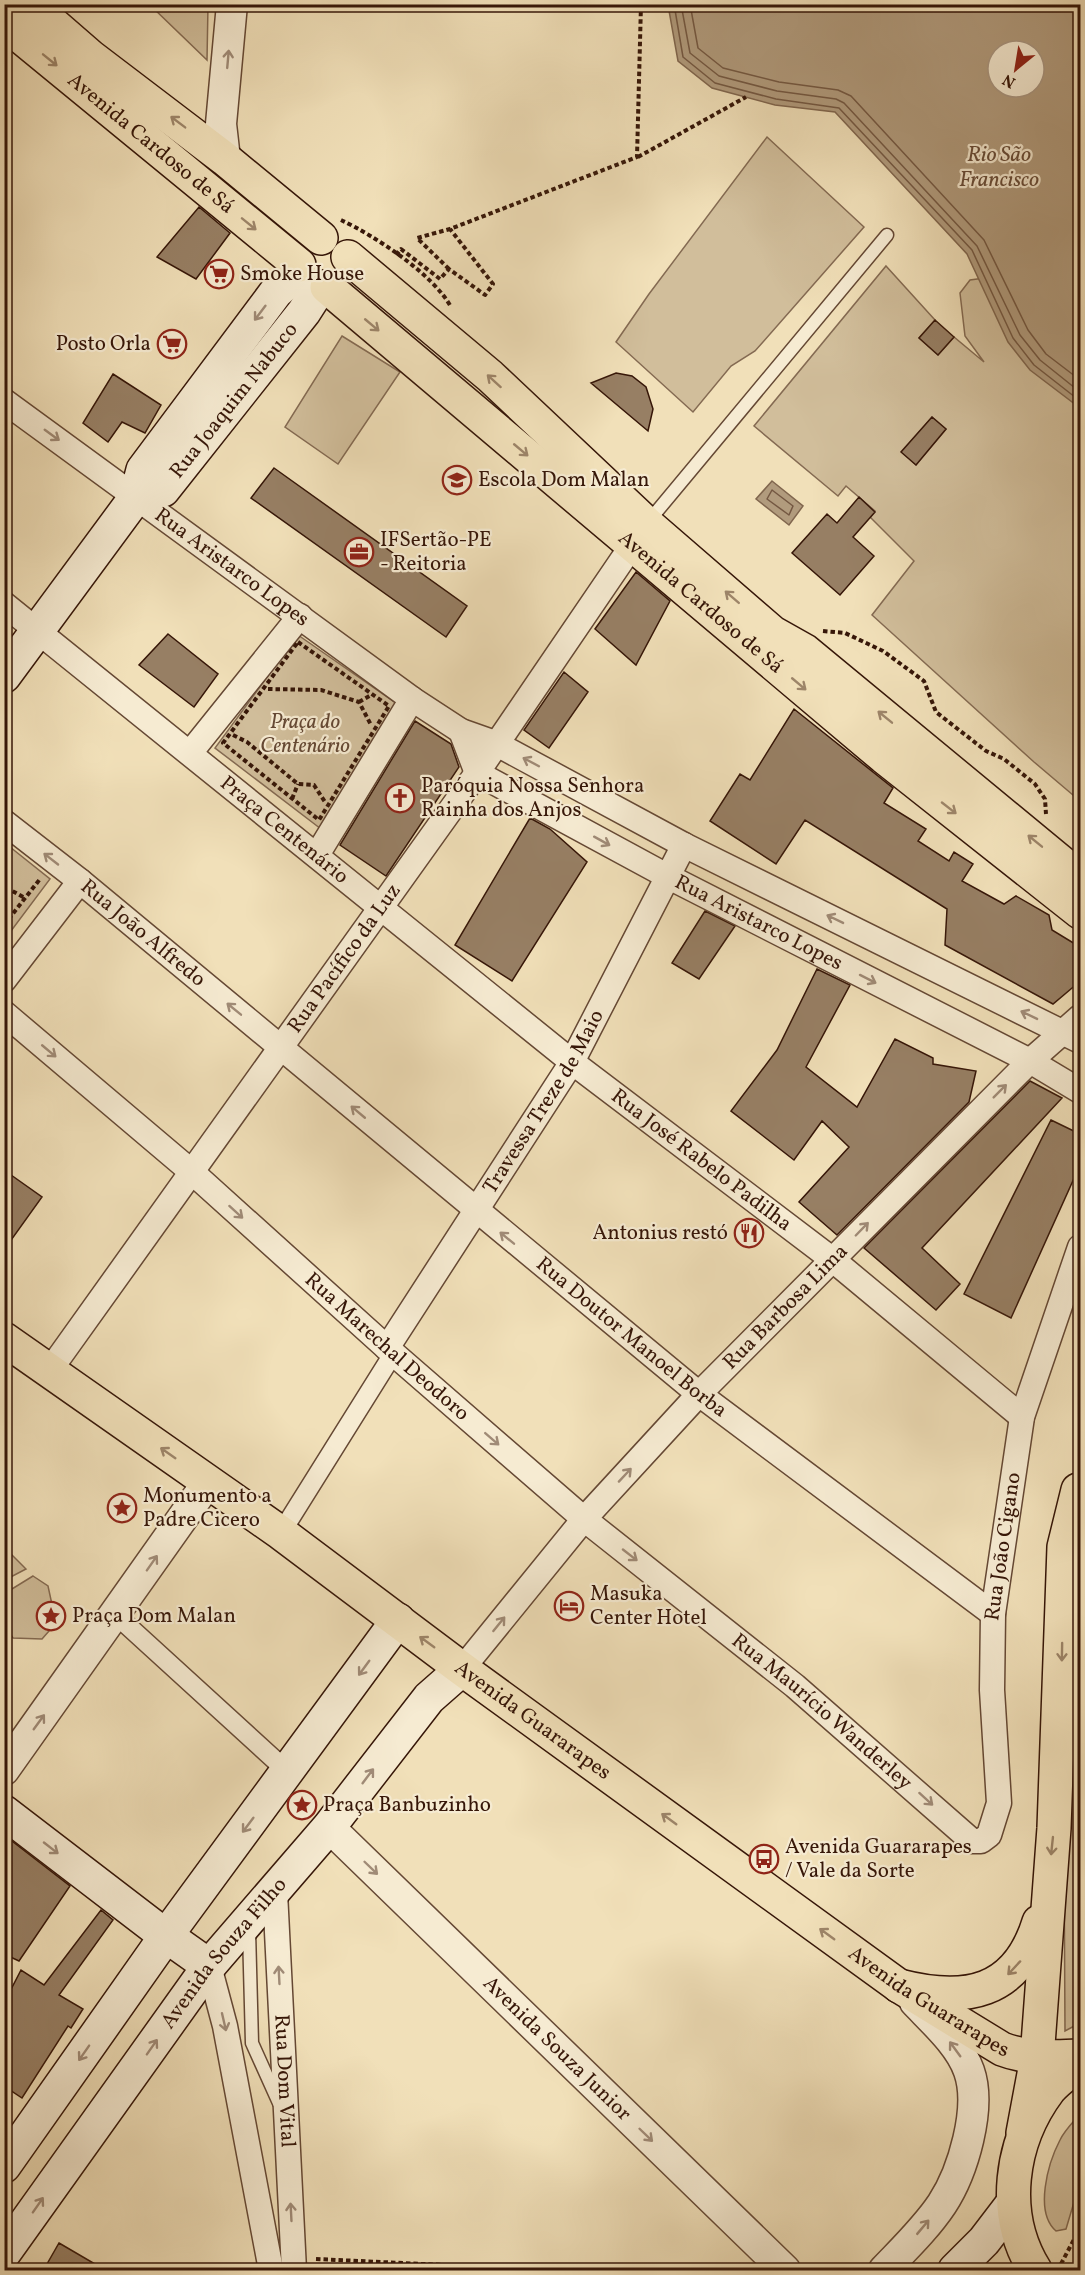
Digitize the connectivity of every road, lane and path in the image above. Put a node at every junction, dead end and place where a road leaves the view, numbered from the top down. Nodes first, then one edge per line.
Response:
1 (16, 4) edge
2 (30, 4) edge
3 (232, 4) edge
4 (641, 4) edge
5 (4, 21) edge
6 (746, 97) dead end
7 (637, 157) junction
8 (225, 159) junction
9 (450, 229) junction
10 (887, 235) dead end
11 (321, 238) junction
12 (348, 257) junction
13 (449, 269) junction
14 (312, 277) junction
15 (376, 282) junction
16 (4, 401) edge
17 (136, 497) junction
18 (640, 534) junction
19 (4, 604) edge
20 (300, 616) junction
21 (37, 630) junction
22 (4, 676) edge
23 (263, 690) junction
24 (412, 699) junction
25 (374, 731) junction
26 (460, 731) junction
27 (230, 734) junction
28 (495, 743) junction
29 (190, 753) junction
30 (477, 773) junction
31 (298, 784) junction
32 (292, 799) junction
33 (328, 805) junction
34 (4, 822) edge
35 (684, 845) junction
36 (4, 852) edge
37 (317, 855) junction
38 (17, 861) dead end
39 (33, 873) dead end
40 (667, 876) junction
41 (1080, 878) edge
42 (4, 880) edge
43 (80, 881) junction
44 (6, 889) edge
45 (25, 898) junction
46 (380, 907) junction
47 (1080, 912) edge
48 (4, 925) edge
49 (4, 980) edge
50 (4, 1013) edge
51 (1075, 1030) edge
52 (279, 1046) junction
53 (1030, 1061) junction
54 (572, 1062) junction
55 (1080, 1091) edge
56 (193, 1173) junction
57 (477, 1212) junction
58 (1080, 1247) edge
59 (833, 1260) junction
60 (4, 1339) edge
61 (390, 1351) junction
62 (50, 1370) junction
63 (699, 1394) junction
64 (1022, 1417) junction
65 (1079, 1480) edge
66 (208, 1482) junction
67 (584, 1519) junction
68 (281, 1533) junction
69 (1080, 1534) edge
70 (993, 1614) junction
71 (116, 1615) junction
72 (398, 1620) junction
73 (462, 1669) junction
74 (4, 1770) edge
75 (288, 1772) junction
76 (4, 1812) edge
77 (329, 1827) junction
78 (972, 1841) joint
79 (275, 1892) junction
80 (1047, 1897) junction
81 (249, 1923) junction
82 (166, 1936) junction
83 (209, 1966) junction
84 (899, 1986) junction
85 (1080, 2056) edge
86 (1037, 2058) junction
87 (1080, 2063) edge
88 (286, 2118) junction
89 (1023, 2133) junction
90 (4, 2166) edge
91 (1014, 2210) junction
92 (1080, 2228) edge
93 (5, 2253) edge
94 (293, 2264) edge
95 (271, 2271) edge
96 (552, 2271) edge
97 (785, 2271) edge
98 (884, 2271) edge
99 (955, 2271) edge
100 (1016, 2271) edge
101 (1035, 2271) edge
102 (1058, 2271) edge

1 - 5 street
8 -> 2 main road, Avenida Cardoso de Sá
8 -> 3 street
4 - 7 path
5 -> 14 main road, Avenida Cardoso de Sá
6 - 7 path
7 - 9 path
8 - 11 main road, Avenida Cardoso de Sá
9 - 13 path
9 - 13 path
10 - 18 lane
11 - 12 main road
11 - 14 main road
12 - 14 main road
12 - 15 main road, Avenida Cardoso de Sá
13 - 15 path
14 - 17 main road, Rua Joaquim Nabuco
14 -> 18 main road, Avenida Cardoso de Sá
18 -> 15 main road, Avenida Cardoso de Sá
16 -> 17 street, Rua Aristarco Lopes
17 - 20 street, Rua Aristarco Lopes
17 - 21 main road, Rua Joaquim Nabuco
18 - 28 street, Rua Pacífico da Luz
41 -> 18 main road, Avenida Cardoso de Sá
18 -> 47 main road, Avenida Cardoso de Sá
19 - 21 street, Praça Centenário
20 - 24 street, Rua Aristarco Lopes
20 - 29 street
21 - 22 main road, Rua Joaquim Nabuco
21 - 29 street, Praça Centenário
23 - 25 path
23 - 25 path
23 - 27 path
24 - 26 street, Rua Aristarco Lopes
24 - 37 street
25 - 33 path
26 - 28 street, Rua Aristarco Lopes
26 - 30 street
27 - 31 path
27 - 32 path
28 - 30 street, Rua Pacífico da Luz
35 -> 28 street, Rua Aristarco Lopes
29 - 37 street, Praça Centenário
30 -> 40 street, Rua Aristarco Lopes
30 - 46 street, Rua Pacífico da Luz
31 - 32 path
31 - 33 path
32 - 33 path
43 -> 34 street, Rua João Alfredo
35 - 40 street, Travessa Treze de Maio
51 -> 35 street, Rua Aristarco Lopes
36 - 38 path
37 - 46 street, Praça Centenário
39 - 45 path
40 -> 53 street, Rua Aristarco Lopes
40 - 54 street, Travessa Treze de Maio
42 - 44 path
43 - 49 street
52 -> 43 street, Rua João Alfredo
44 - 45 path
45 - 48 path
46 - 52 street, Rua Pacífico da Luz
46 - 54 street, Rua José Rabelo Padilha
50 -> 56 street, Rua Marechal Deodoro
51 - 53 street, Rua Barbosa Lima
52 - 56 street, Rua Pacífico da Luz
57 -> 52 street, Rua Doutor Manoel Borba
53 - 55 street, Rua Aristarco Lopes
59 -> 53 street, Rua Barbosa Lima
54 - 57 street, Travessa Treze de Maio
54 - 59 street, Rua José Rabelo Padilha
56 -> 61 street, Rua Marechal Deodoro
56 - 62 street, Rua Pacífico da Luz
57 - 61 street, Travessa Treze de Maio
63 -> 57 street, Rua Doutor Manoel Borba
58 - 64 street, Rua João Cigano
59 - 63 street, Rua Barbosa Lima
59 - 64 street, Rua José Rabelo Padilha
60 - 62 main road, Avenida Guararapes
61 -> 67 street, Rua Marechal Deodoro
61 - 68 street
66 -> 62 main road, Avenida Guararapes
67 -> 63 street, Rua Barbosa Lima
63 - 70 street, Rua Doutor Manoel Borba
64 - 70 street, Rua João Cigano
65 - 69 main road
65 -> 80 main road
66 - 68 main road, Avenida Guararapes
71 -> 66 street
73 -> 67 street, Rua Barbosa Lima
67 -> 78 street, Rua Maurício Wanderley
68 - 72 main road, Avenida Guararapes
70 - 78 street, Rua João Cigano
74 -> 71 street
71 - 75 street
73 -> 72 main road, Avenida Guararapes
72 -> 75 main road
77 -> 73 main road, Avenida Souza Filho
84 -> 73 main road, Avenida Guararapes
75 -> 82 main road
76 -> 82 main road
77 - 79 main road, Avenida Souza Filho
77 -> 97 street, Avenida Souza Junior
79 - 81 main road, Avenida Souza Filho
88 -> 79 street, Rua Dom Vital
80 -> 84 main road
80 - 86 main road
81 - 83 main road, Avenida Souza Filho
81 - 88 lane
82 - 83 main road
82 -> 90 main road
93 -> 83 main road, Avenida Souza Filho
83 -> 95 street, Rua Dom Vital
84 - 86 main road, Avenida Guararapes
98 -> 84 street
85 - 86 main road, Avenida Guararapes
86 - 89 main road
87 - 89 main road
94 -> 88 street, Rua Dom Vital
89 - 91 main road
91 - 99 main road
91 - 100 main road
91 - 101 main road
92 - 102 path
94 - 96 path

